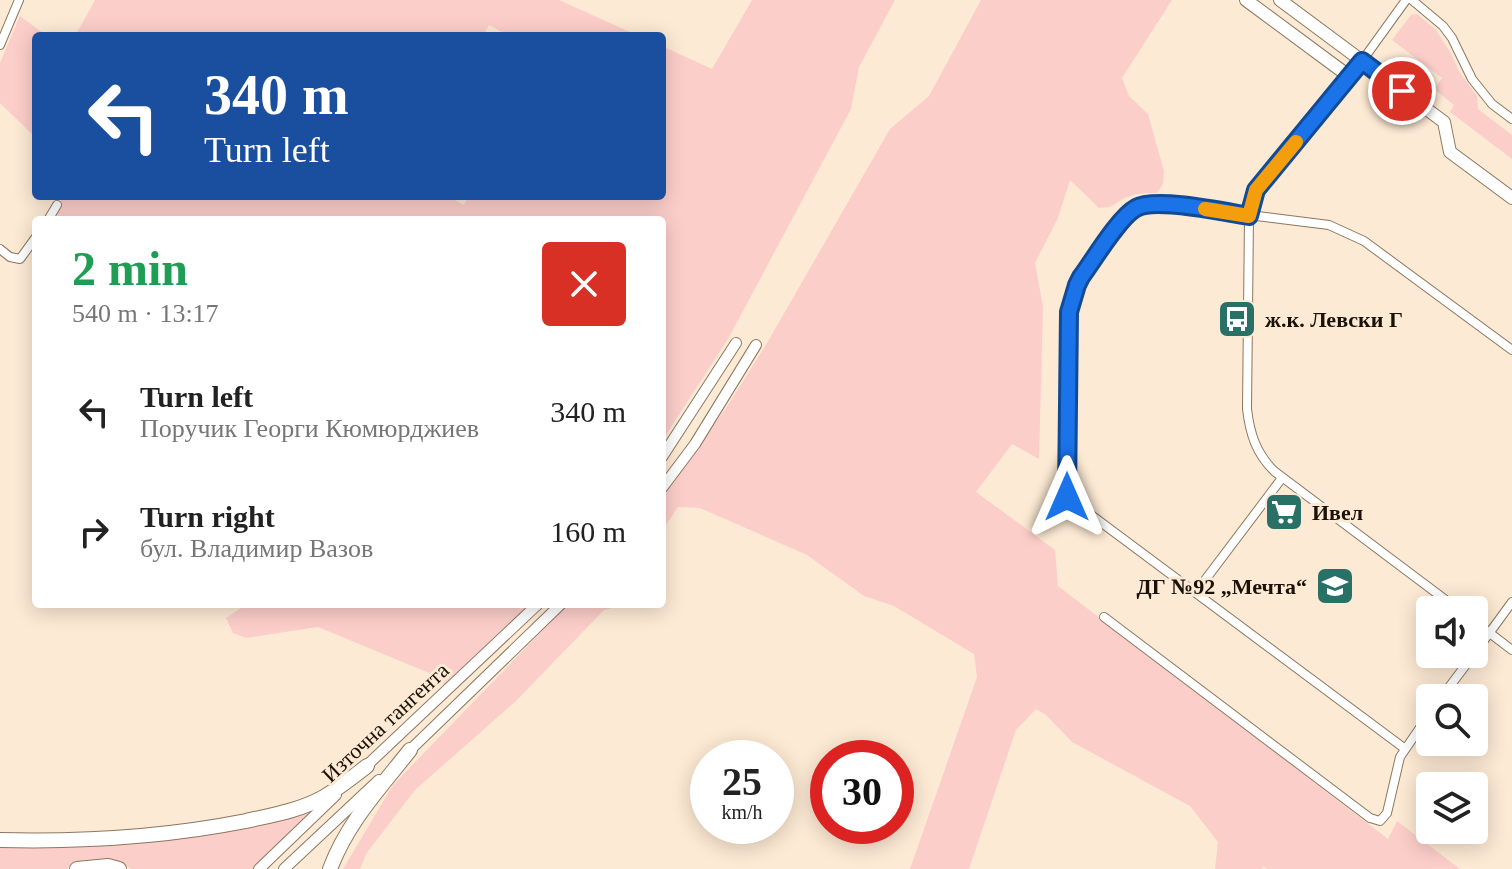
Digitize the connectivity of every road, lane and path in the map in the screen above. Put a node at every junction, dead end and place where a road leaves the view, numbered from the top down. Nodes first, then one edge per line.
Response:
1 (19, 0) edge
2 (1246, 0) edge
3 (1280, 0) edge
4 (1406, 0) edge
5 (1412, 0) edge
6 (0, 45) edge
7 (1362, 61) junction
8 (1350, 77) junction
9 (1512, 119) edge
10 (1512, 198) edge
11 (57, 205) dead end
12 (50, 216) edge
13 (1249, 216) junction
14 (32, 242) edge
15 (0, 249) edge
16 (736, 343) dead end
17 (756, 345) dead end
18 (1512, 350) edge
19 (666, 451) edge
20 (1282, 478) junction
21 (666, 483) edge
22 (1196, 592) junction
23 (1440, 596) edge
24 (1512, 602) edge
25 (534, 608) edge
26 (557, 608) edge
27 (1104, 617) dead end
28 (1489, 633) joint
29 (1512, 650) edge
30 (1416, 732) edge
31 (1404, 748) junction
32 (410, 750) junction
33 (367, 766) junction
34 (0, 840) edge
35 (77, 869) edge
36 (119, 869) edge
37 (259, 869) edge
38 (284, 869) edge
39 (330, 869) edge

1 - 6 street
2 - 8 main road
3 - 7 main road
4 - 7 street
5 - 9 street
7 - 8 main road
7 - 10 main road
8 - 13 street
11 - 12 street
13 - 18 street
13 - 20 street
13 - 22 street
14 - 15 street
16 - 19 street
17 - 21 street
20 - 22 street
20 - 23 street
22 - 31 street
24 - 28 street
25 - 33 street, Източна тангента
26 - 32 street, Източна тангента
27 - 31 street
28 - 29 street
30 - 31 street
32 - 38 street, Източна тангента
32 - 39 highway
33 - 34 highway
33 - 37 street, Източна тангента
35 - 36 highway

